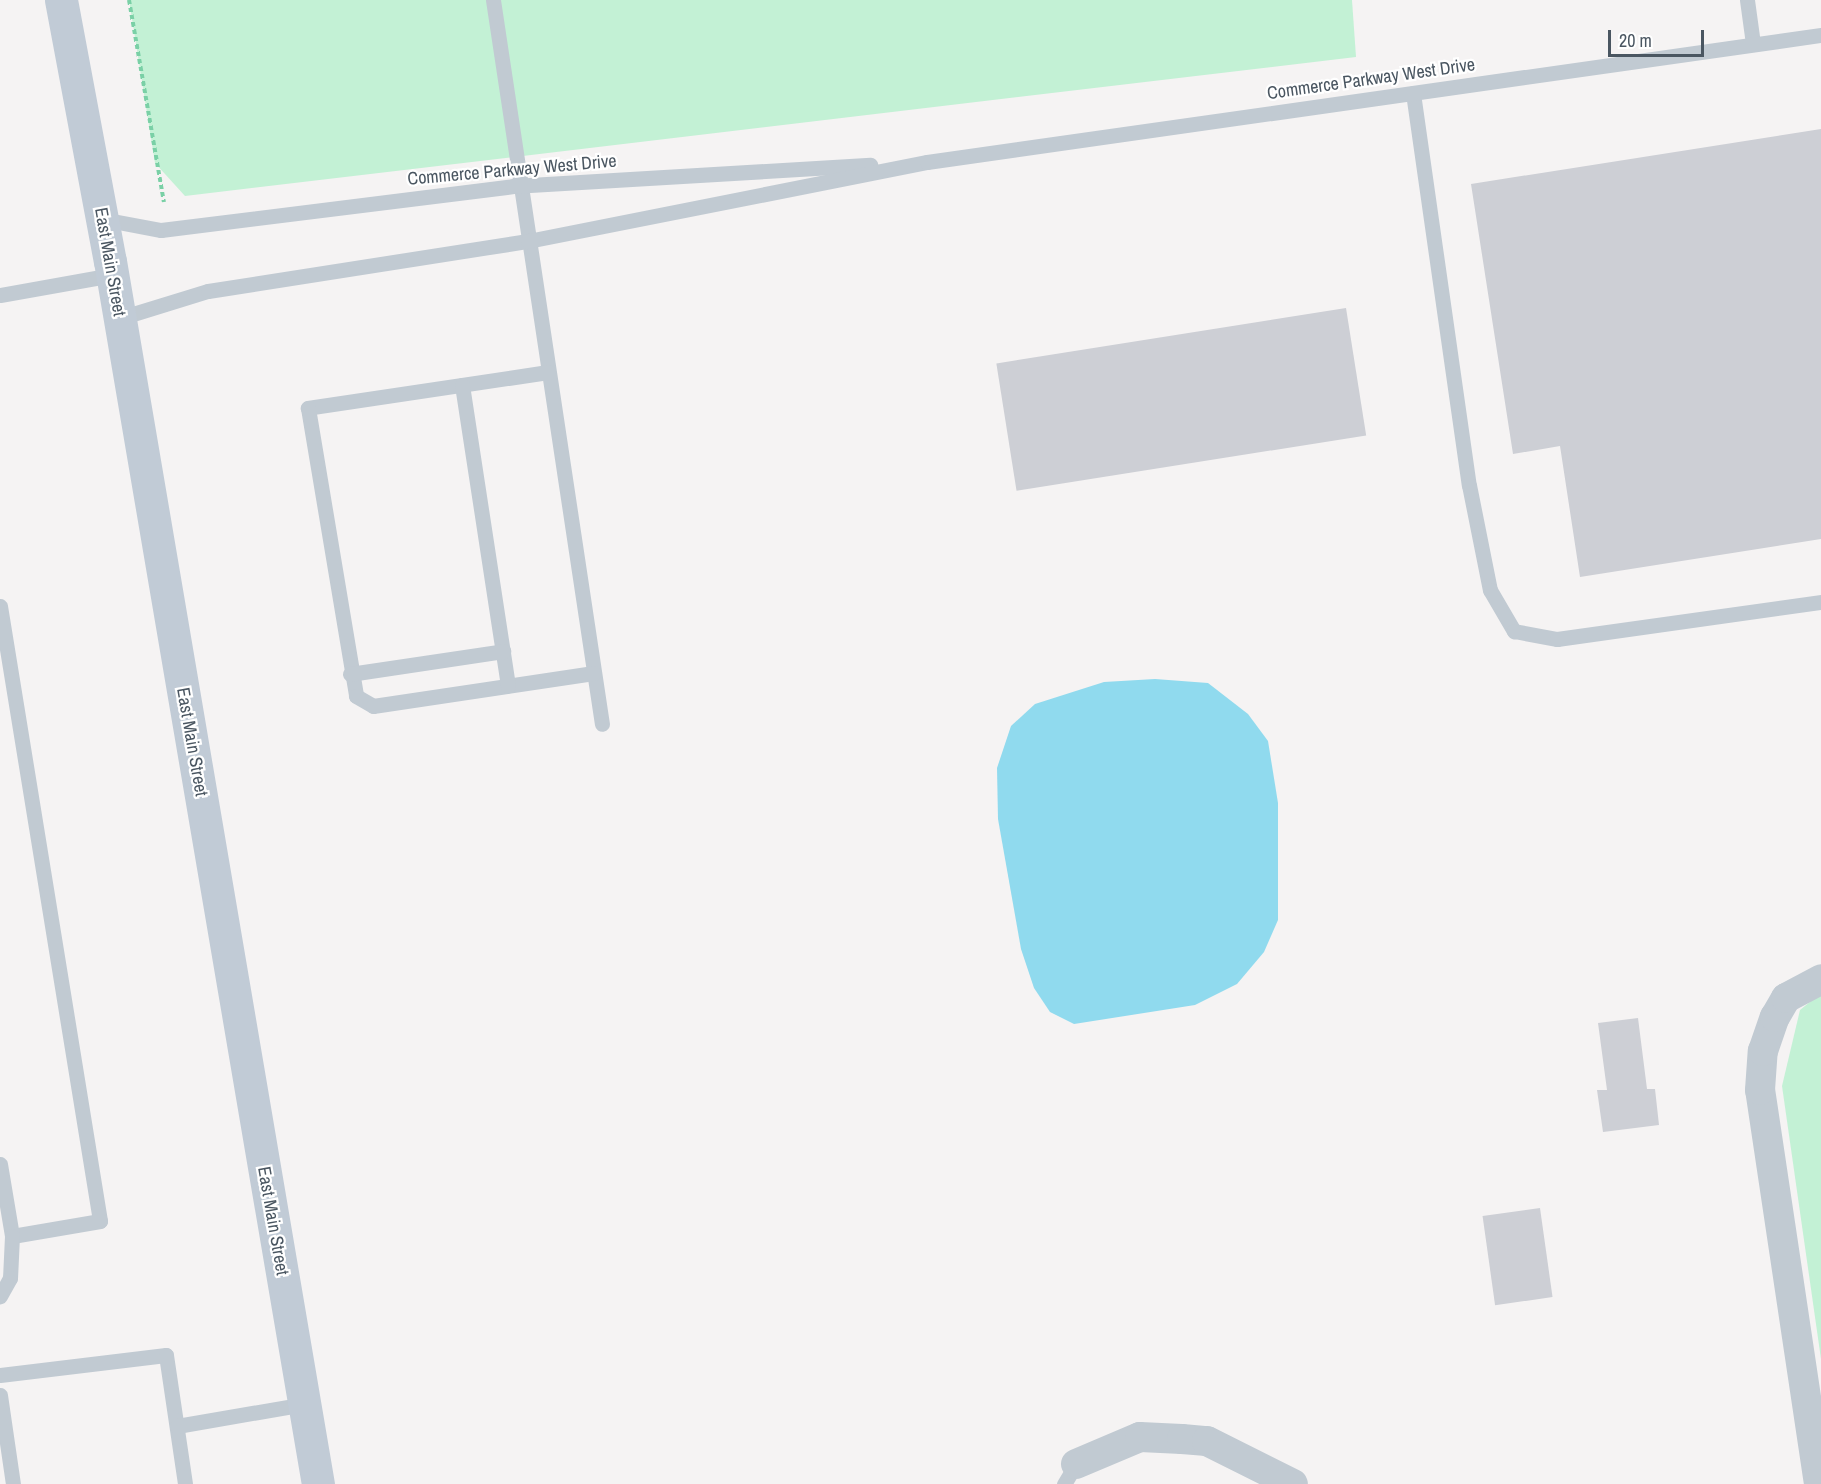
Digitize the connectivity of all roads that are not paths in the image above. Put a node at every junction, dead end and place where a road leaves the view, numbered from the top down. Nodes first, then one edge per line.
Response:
1 (61, 0) edge
2 (493, 0) edge
3 (1747, 0) edge
4 (1821, 35) edge
5 (1753, 44) junction
6 (1413, 93) junction
7 (927, 162) junction
8 (520, 186) junction
9 (102, 219) junction
10 (528, 241) junction
11 (112, 275) junction
12 (0, 295) edge
13 (120, 318) junction
14 (548, 372) junction
15 (462, 385) junction
16 (1821, 602) edge
17 (0, 606) edge
18 (503, 651) junction
19 (594, 673) junction
20 (350, 674) junction
21 (508, 686) junction
22 (602, 724) dead end
23 (1821, 979) edge
24 (0, 1164) edge
25 (12, 1236) junction
26 (0, 1296) edge
27 (0, 1376) edge
28 (0, 1395) edge
29 (304, 1404) junction
30 (177, 1426) junction
31 (1070, 1474) edge
32 (13, 1484) edge
33 (185, 1484) edge
34 (318, 1484) edge
35 (1293, 1484) edge
36 (1819, 1484) edge

1 - 9 main road, East Main Street
2 - 8 lane
3 - 5 lane
4 - 5 lane, Commerce Parkway West Drive
5 - 6 lane, Commerce Parkway West Drive
6 - 7 lane, Commerce Parkway West Drive
6 - 16 lane
7 - 8 lane, Commerce Parkway West Drive
7 - 10 lane, Commerce Parkway West Drive
8 - 9 lane, Commerce Parkway West Drive
8 - 10 lane
9 - 11 main road, East Main Street
10 - 13 lane, Commerce Parkway West Drive
10 - 14 lane
11 - 12 lane
11 - 13 main road, East Main Street
13 - 29 main road, East Main Street
14 - 15 lane
14 - 19 lane
15 - 18 lane
15 - 20 lane
17 - 25 lane
18 - 20 lane
18 - 21 lane
19 - 21 lane
19 - 22 lane
20 - 21 lane
23 - 36 street
24 - 25 lane
25 - 26 lane
27 - 30 lane
28 - 32 lane
29 - 30 lane
29 - 34 main road, East Main Street
30 - 33 lane
31 - 35 street

